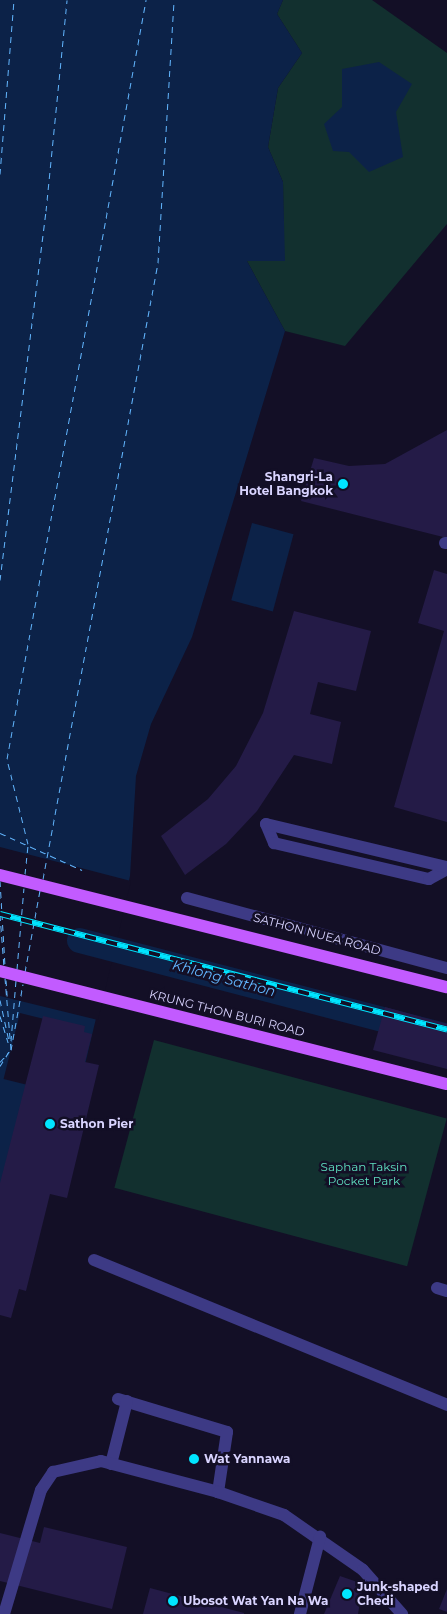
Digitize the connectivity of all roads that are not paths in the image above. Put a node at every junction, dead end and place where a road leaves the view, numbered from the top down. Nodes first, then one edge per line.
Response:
1 (447, 868) edge
2 (0, 875) edge
3 (187, 898) dead end
4 (447, 968) edge
5 (0, 971) edge
6 (447, 987) edge
7 (447, 1084) edge
8 (94, 1260) dead end
9 (447, 1405) edge
10 (112, 1464) junction
11 (218, 1492) junction
12 (320, 1537) junction
13 (4, 1614) edge
14 (300, 1614) edge
15 (402, 1614) edge

1 - 1 street
2 - 6 main road
3 - 4 street, SATHON NUEA ROAD
5 - 7 main road, KRUNG THON BURI ROAD
8 - 9 street
10 - 11 street
10 - 11 street
10 - 13 street
11 - 12 street
12 - 14 street
12 - 15 street

